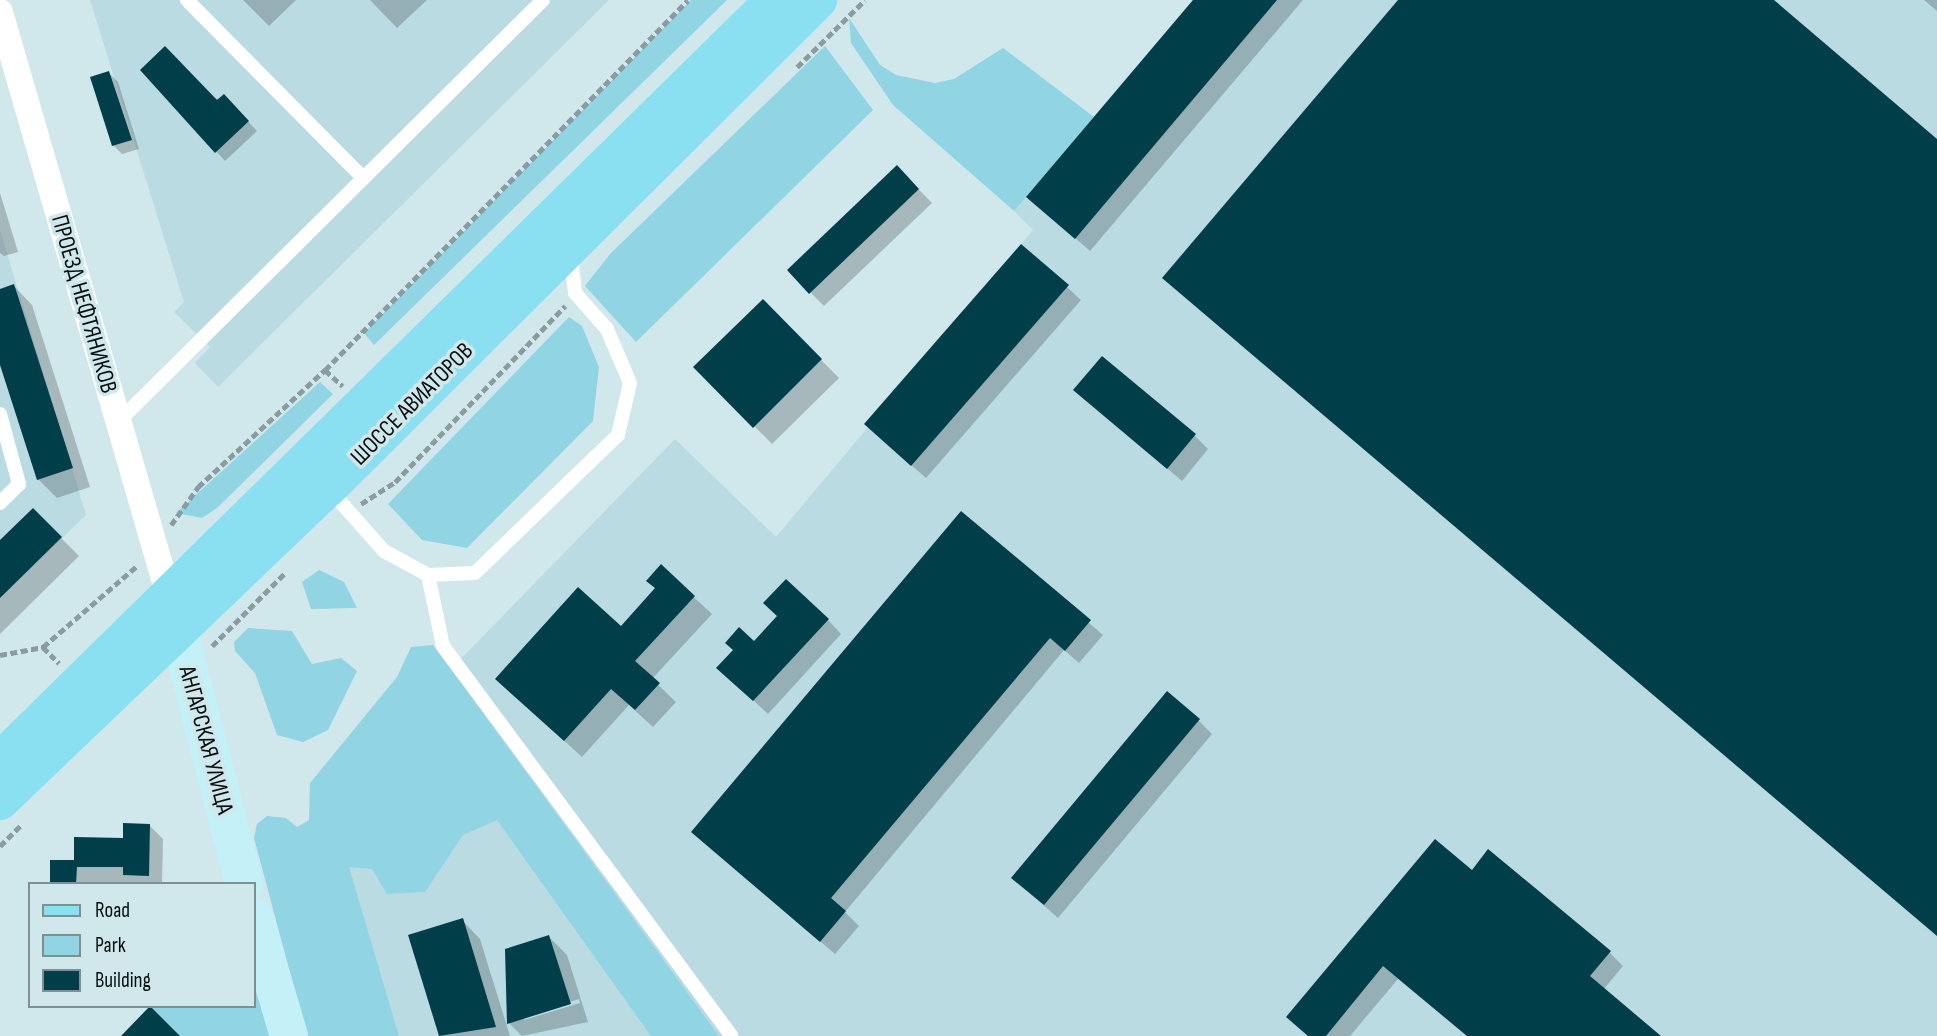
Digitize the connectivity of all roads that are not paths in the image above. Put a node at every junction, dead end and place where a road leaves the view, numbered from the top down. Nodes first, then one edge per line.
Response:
1 (187, 0) edge
2 (542, 0) edge
3 (774, 0) edge
4 (818, 0) edge
5 (0, 12) edge
6 (363, 178) junction
7 (571, 246) junction
8 (0, 414) edge
9 (118, 422) junction
10 (328, 488) junction
11 (0, 503) edge
12 (428, 575) junction
13 (170, 596) junction
14 (179, 633) junction
15 (0, 761) edge
16 (0, 802) edge
17 (243, 882) edge
18 (256, 925) edge
19 (289, 1036) edge
20 (732, 1036) edge

1 - 6 lane
2 - 6 lane
3 - 13 main road, ШОССЕ АВИАТОРОВ
4 - 7 main road, ШОССЕ АВИАТОРОВ
5 - 9 street, ПРОЕЗД НЕФТЯНИКОВ
6 - 9 lane
7 - 10 main road, ШОССЕ АВИАТОРОВ
7 - 12 lane
8 - 11 lane
9 - 13 street, ПРОЕЗД НЕФТЯНИКОВ
10 - 12 lane
10 - 14 main road, ШОССЕ АВИАТОРОВ
12 - 20 lane
13 - 14 main road, АНГАРСКАЯ УЛИЦА
13 - 15 main road, ШОССЕ АВИАТОРОВ
14 - 16 main road, ШОССЕ АВИАТОРОВ
14 - 17 main road, АНГАРСКАЯ УЛИЦА
18 - 19 main road

